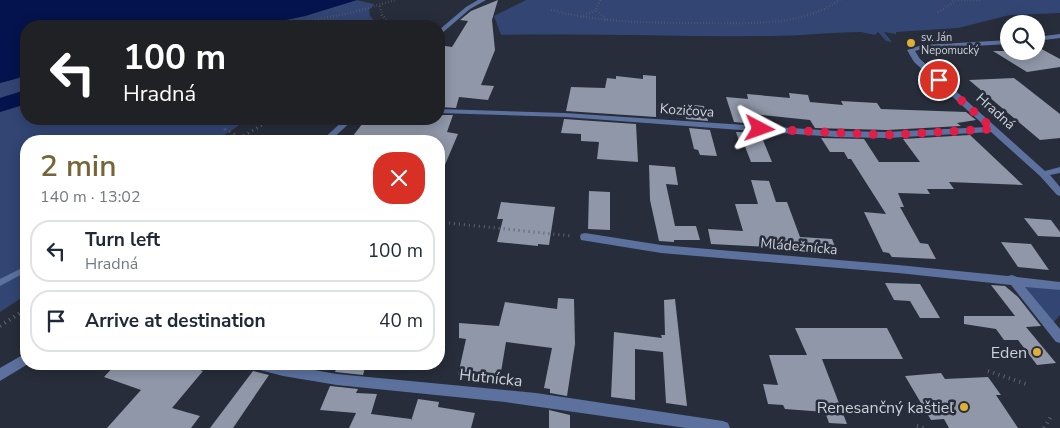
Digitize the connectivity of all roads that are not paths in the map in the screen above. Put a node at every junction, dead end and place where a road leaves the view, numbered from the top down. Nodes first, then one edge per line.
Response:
1 (483, 0) edge
2 (445, 28) edge
3 (1060, 36) edge
4 (1045, 38) edge
5 (1000, 43) edge
6 (445, 112) edge
7 (343, 125) edge
8 (993, 129) junction
9 (333, 135) edge
10 (1060, 170) edge
11 (1043, 174) junction
12 (1060, 193) edge
13 (585, 237) road end
14 (20, 272) edge
15 (1012, 279) junction
16 (0, 283) edge
17 (1060, 286) edge
18 (1060, 338) edge
19 (20, 362) edge
20 (279, 370) edge
21 (0, 376) edge
22 (723, 428) edge

1 - 2 street
3 - 4 street
5 - 8 street, Hradná
6 - 8 street, Kozičova
7 - 9 street
8 - 11 street, Hradná
10 - 11 street
11 - 12 street, Hradná
13 - 15 street, Mládežnícka
14 - 16 lane
15 - 17 street, Mládežnícka
15 - 18 street
19 - 21 street
20 - 22 street, Hutnícka

